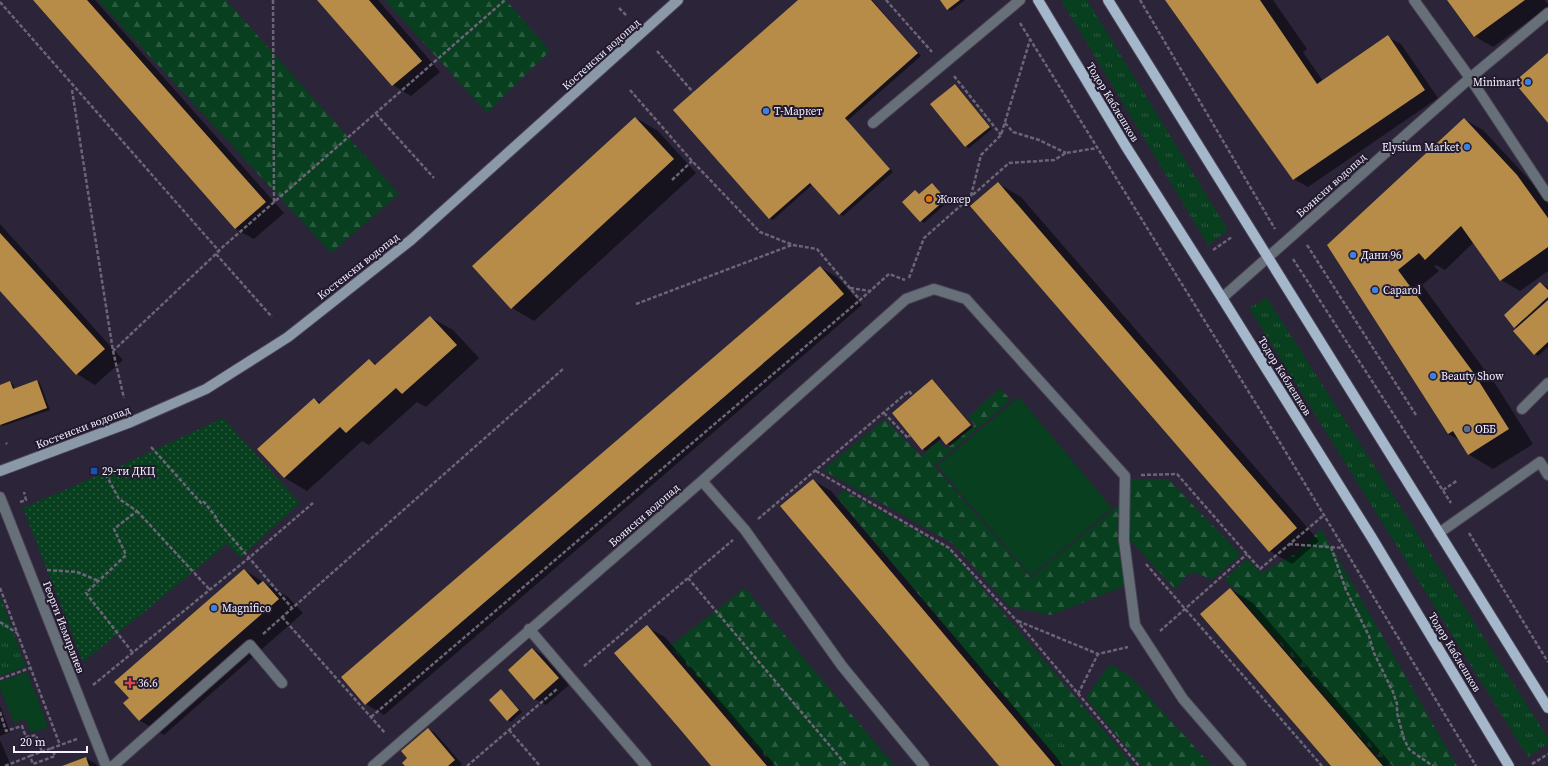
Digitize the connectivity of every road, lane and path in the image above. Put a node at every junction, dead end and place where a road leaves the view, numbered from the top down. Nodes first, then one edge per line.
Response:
1 (273, 0) edge
2 (506, 0) edge
3 (678, 0) edge
4 (886, 0) edge
5 (1020, 0) edge
6 (1038, 0) edge
7 (1108, 0) edge
8 (1140, 0) edge
9 (1414, 0) edge
10 (0, 2) edge
11 (619, 8) dead end
12 (1548, 13) edge
13 (626, 16) dead end
14 (1018, 21) dead end
15 (1030, 40) junction
16 (657, 51) dead end
17 (944, 64) junction
18 (1470, 78) junction
19 (72, 90) dead end
20 (630, 90) dead end
21 (693, 92) dead end
22 (376, 114) junction
23 (873, 123) dead end
24 (1005, 123) junction
25 (1001, 135) junction
26 (1097, 148) junction
27 (1066, 153) junction
28 (692, 162) junction
29 (434, 178) dead end
30 (672, 180) dead end
31 (971, 196) junction
32 (1548, 196) edge
33 (274, 203) junction
34 (1268, 218) dead end
35 (1298, 231) junction
36 (1232, 237) dead end
37 (793, 245) junction
38 (219, 251) junction
39 (1212, 251) dead end
40 (216, 254) junction
41 (1268, 257) junction
42 (1294, 260) dead end
43 (1182, 272) dead end
44 (888, 274) dead end
45 (1177, 276) junction
46 (909, 281) dead end
47 (850, 288) junction
48 (870, 291) junction
49 (1222, 298) junction
50 (860, 300) junction
51 (636, 304) dead end
52 (272, 318) dead end
53 (113, 351) junction
54 (563, 369) dead end
55 (1548, 383) edge
56 (912, 395) dead end
57 (124, 398) dead end
58 (1522, 409) dead end
59 (884, 412) junction
60 (1416, 415) dead end
61 (910, 435) dead end
62 (152, 447) dead end
63 (103, 469) dead end
64 (815, 470) junction
65 (0, 471) edge
66 (1548, 475) edge
67 (1125, 476) junction
68 (1458, 480) dead end
69 (702, 481) junction
70 (1443, 490) junction
71 (24, 492) dead end
72 (0, 497) edge
73 (26, 500) dead end
74 (313, 503) dead end
75 (1454, 508) dead end
76 (137, 511) junction
77 (1324, 515) junction
78 (1466, 528) dead end
79 (745, 530) junction
80 (1439, 533) junction
81 (1289, 544) junction
82 (1331, 547) junction
83 (1344, 548) junction
84 (1247, 554) junction
85 (250, 557) junction
86 (1144, 562) dead end
87 (55, 570) dead end
88 (688, 578) junction
89 (99, 581) junction
90 (0, 588) edge
91 (210, 590) junction
92 (292, 608) junction
93 (1185, 608) junction
94 (282, 617) junction
95 (1018, 621) junction
96 (0, 622) edge
97 (530, 629) junction
98 (17, 633) junction
99 (1146, 642) junction
100 (250, 645) junction
101 (133, 653) junction
102 (1098, 654) junction
103 (1548, 662) edge
104 (30, 668) junction
105 (571, 678) junction
106 (0, 679) edge
107 (282, 683) dead end
108 (1078, 694) junction
109 (78, 696) junction
110 (1548, 708) edge
111 (0, 712) edge
112 (371, 717) junction
113 (509, 730) junction
114 (92, 733) junction
115 (386, 734) dead end
116 (60, 745) junction
117 (52, 748) junction
118 (42, 752) junction
119 (1548, 754) edge
120 (30, 756) junction
121 (1532, 764) dead end
122 (5, 766) edge
123 (106, 766) edge
124 (113, 766) edge
125 (373, 766) edge
126 (467, 766) edge
127 (540, 766) edge
128 (646, 766) edge
129 (847, 766) edge
130 (924, 766) edge
131 (1139, 766) edge
132 (1241, 766) edge
133 (1322, 766) edge
134 (1432, 766) edge
135 (1476, 766) edge
136 (1509, 766) edge

1 - 33 path
2 - 22 path
3 - 65 street, Костенски водопад
4 - 17 path
5 - 17 street
6 - 49 main road, Тодор Каблешков
7 - 41 main road
8 - 34 path
9 - 18 street
10 - 38 path
11 - 13 path
12 - 18 street, Боянски водопад
14 - 15 path
15 - 24 path
15 - 26 path
16 - 21 path
17 - 23 street
17 - 25 path
18 - 32 street
18 - 35 street, Боянски водопад
19 - 53 path
20 - 28 path
22 - 29 path
22 - 33 path
24 - 25 path
24 - 27 path
25 - 31 path
26 - 27 path
26 - 45 path
27 - 31 path
28 - 30 path
28 - 37 path
31 - 46 path
33 - 38 path
35 - 41 street, Боянски водопад
35 - 60 path
36 - 39 path
37 - 47 path
37 - 51 path
38 - 40 path
40 - 52 path
40 - 53 path
41 - 49 street, Боянски водопад
41 - 80 main road
42 - 70 path
43 - 45 path
44 - 48 path
45 - 77 path
47 - 48 path
47 - 50 path
48 - 50 path
49 - 136 main road, Тодор Каблешков
50 - 112 path
53 - 57 path
54 - 92 path
55 - 58 street
56 - 59 path
59 - 61 path
59 - 64 path
62 - 85 path
63 - 76 path
64 - 79 path
64 - 95 path
66 - 80 street
67 - 69 street, Боянски водопад
67 - 84 path
67 - 99 street
68 - 70 path
69 - 79 street
69 - 97 street, Боянски водопад
70 - 75 path
71 - 73 path
72 - 109 street, Георги Измирлиев
74 - 85 path
76 - 89 path
76 - 91 path
77 - 81 path
77 - 83 path
78 - 103 path
79 - 88 path
79 - 130 street
80 - 110 main road
81 - 82 path
81 - 84 path
82 - 83 path
82 - 134 path
83 - 135 path
84 - 93 path
85 - 91 path
85 - 92 path
86 - 93 path
87 - 89 path
88 - 105 path
88 - 129 path
89 - 101 path
90 - 98 path
91 - 101 path
92 - 94 path
93 - 99 path
93 - 133 path
94 - 100 path
94 - 112 path
95 - 102 path
95 - 108 path
96 - 98 path
97 - 105 street
97 - 125 street, Боянски водопад
98 - 104 path
99 - 102 path
99 - 132 street
100 - 107 street
100 - 124 street
101 - 109 path
102 - 108 path
104 - 106 path
104 - 116 path
105 - 113 path
105 - 128 street
108 - 131 path
109 - 114 street, Георги Измирлиев
111 - 118 path
112 - 115 path
113 - 126 path
113 - 127 path
114 - 116 path
114 - 123 street, Георги Измирлиев
116 - 117 path
117 - 118 path
117 - 120 path
118 - 120 path
119 - 121 path
120 - 122 path

